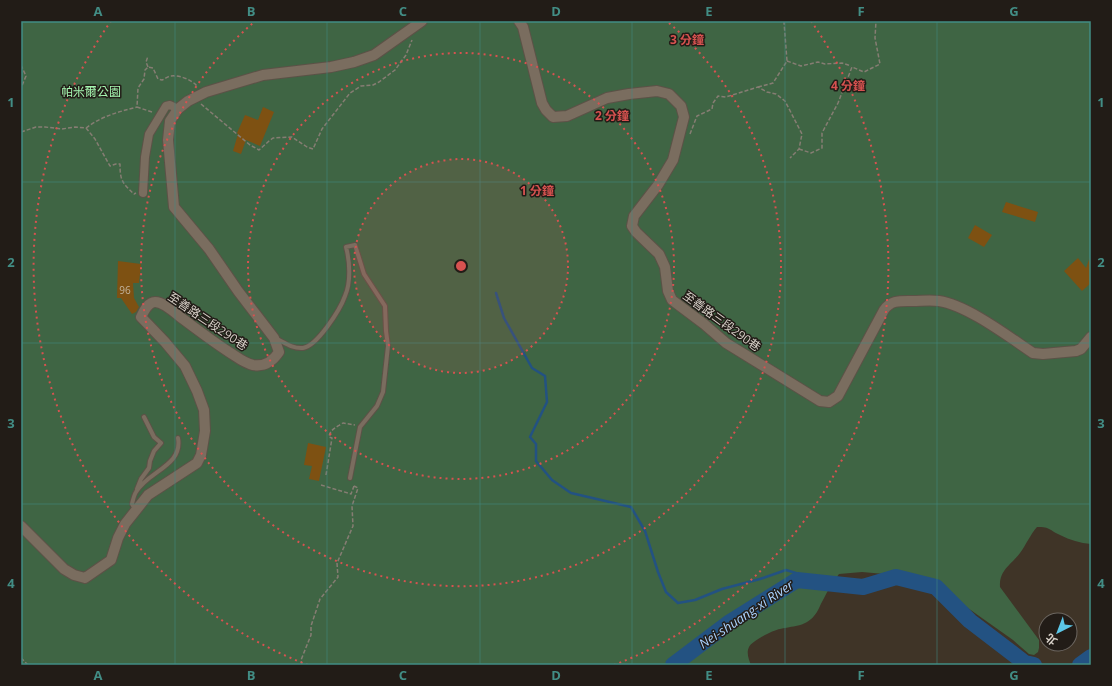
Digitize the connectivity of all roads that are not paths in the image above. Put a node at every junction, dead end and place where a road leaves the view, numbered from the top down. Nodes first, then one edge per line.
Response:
1 (422, 21) edge
2 (519, 21) edge
3 (178, 109) junction
4 (143, 193) road end
5 (1091, 337) edge
6 (274, 338) junction
7 (144, 416) dead end
8 (178, 438) dead end
9 (350, 478) road end
10 (136, 492) junction
11 (135, 510) junction
12 (21, 526) edge

1 - 3 street
2 - 5 street, 至善路三段290巷
3 - 4 street
3 - 6 street
6 - 9 lane
6 - 11 street, 至善路三段290巷
7 - 10 lane
8 - 10 lane
10 - 11 lane
11 - 12 street, 至善路三段290巷

